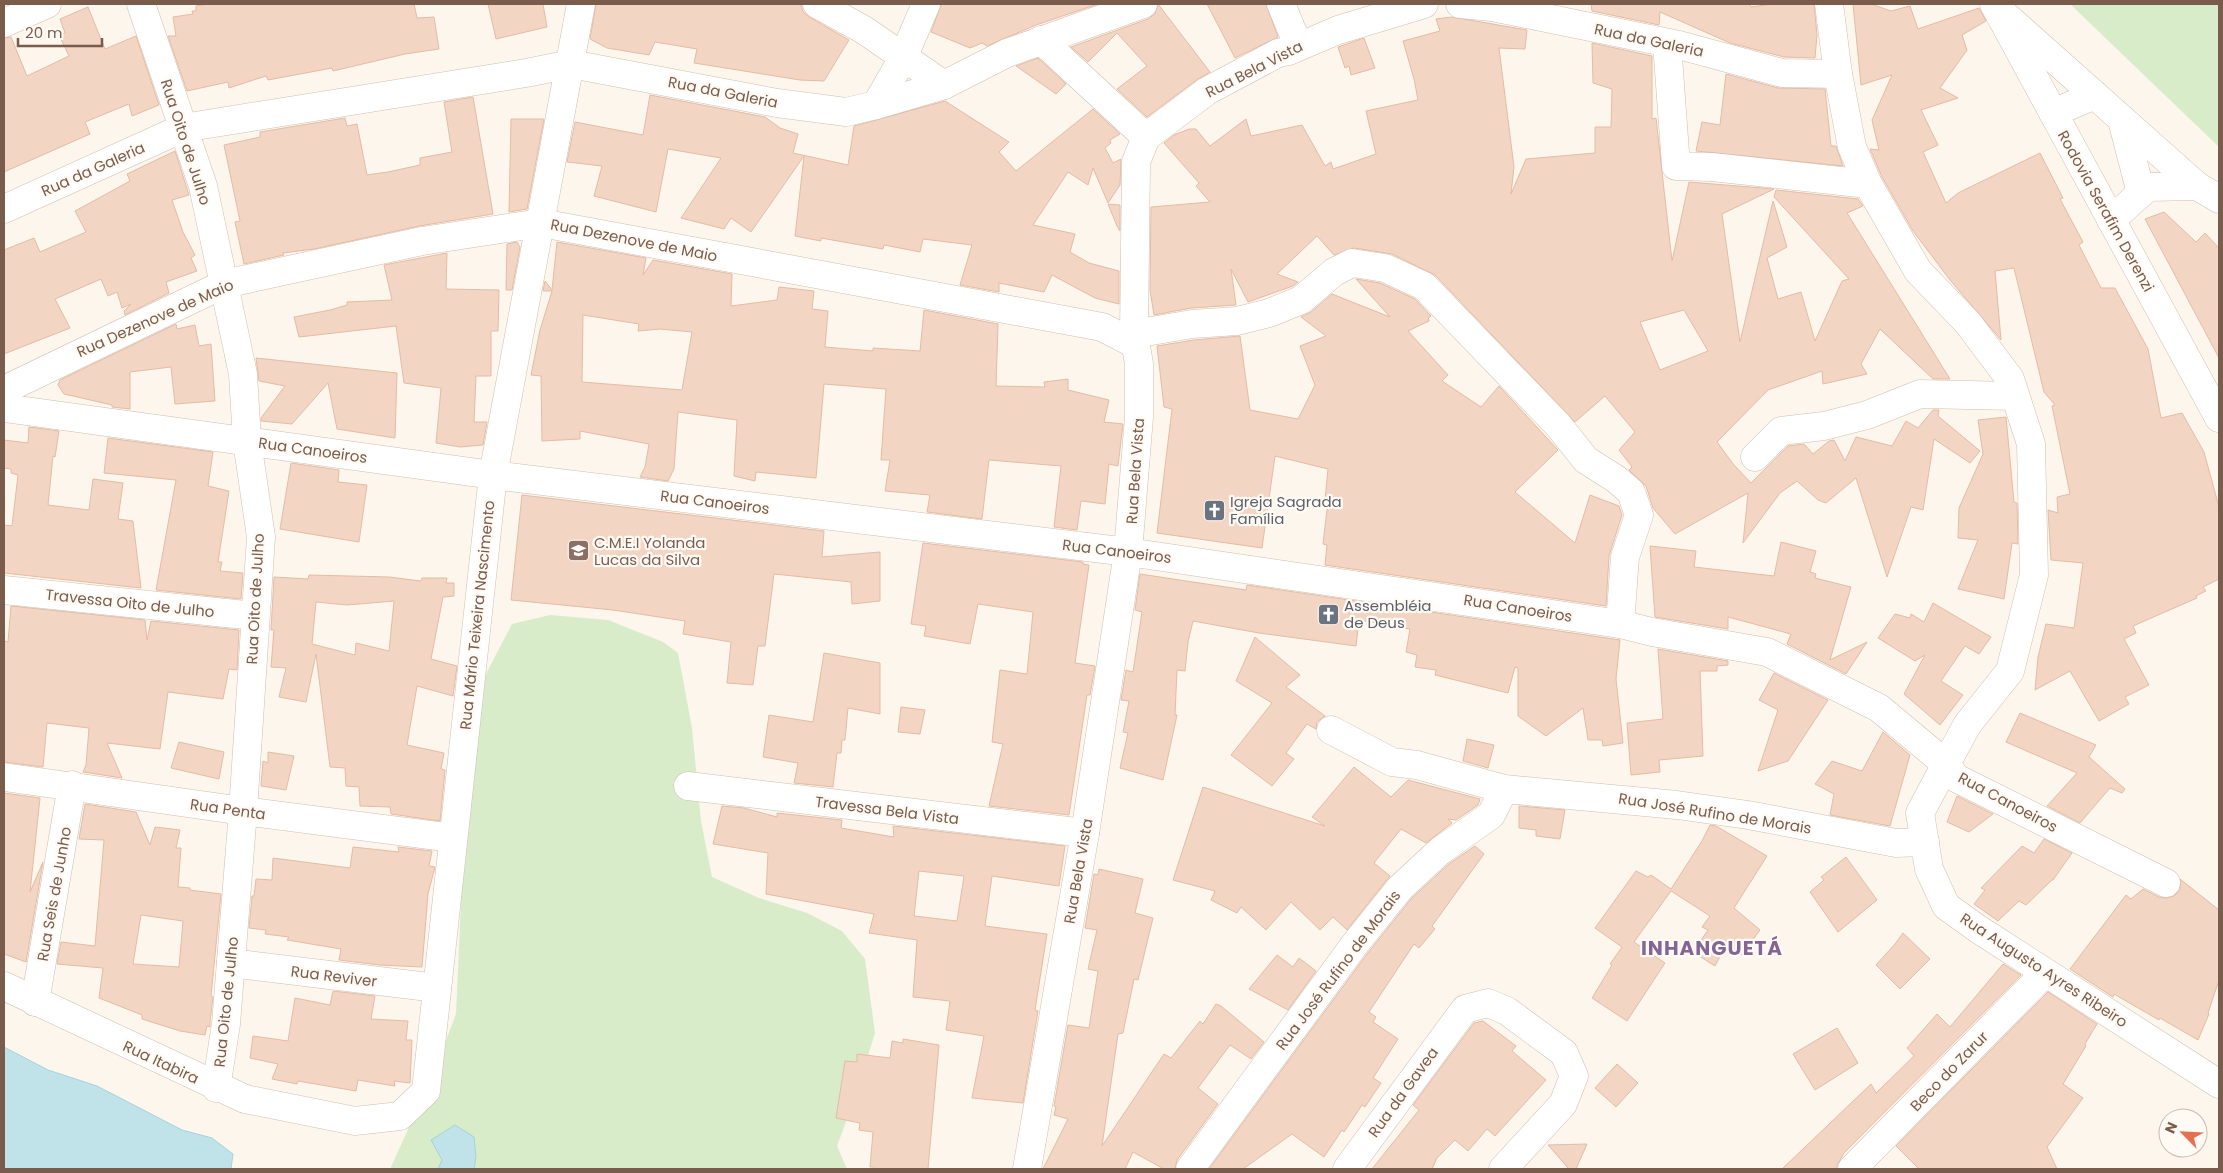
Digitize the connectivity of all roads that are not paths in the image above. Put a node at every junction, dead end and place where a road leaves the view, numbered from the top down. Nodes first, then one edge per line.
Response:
1 (47, 4) edge
2 (140, 4) edge
3 (581, 4) edge
4 (817, 4) edge
5 (926, 4) edge
6 (1143, 4) edge
7 (1281, 4) edge
8 (1424, 4) edge
9 (1460, 4) edge
10 (1829, 4) edge
11 (1995, 5) edge
12 (4, 23) edge
13 (1041, 40) junction
14 (1667, 43) junction
15 (1298, 45) junction
16 (903, 58) junction
17 (571, 64) junction
18 (1838, 74) junction
19 (944, 85) junction
20 (2095, 95) junction
21 (876, 105) junction
22 (2053, 113) junction
23 (2122, 120) junction
24 (183, 128) junction
25 (1146, 137) junction
26 (1868, 184) junction
27 (2208, 192) edge
28 (2141, 194) junction
29 (4, 210) edge
30 (2111, 220) junction
31 (541, 223) junction
32 (224, 284) junction
33 (1134, 339) junction
34 (4, 390) edge
35 (2015, 396) junction
36 (4, 408) edge
37 (2219, 418) edge
38 (247, 441) junction
39 (1755, 457) dead end
40 (493, 475) junction
41 (1128, 552) junction
42 (4, 590) edge
43 (255, 616) junction
44 (1620, 624) junction
45 (1331, 730) dead end
46 (1946, 764) junction
47 (4, 776) edge
48 (72, 785) junction
49 (688, 786) dead end
50 (1504, 789) junction
51 (243, 811) junction
52 (1085, 833) junction
53 (453, 838) junction
54 (1925, 842) junction
55 (2166, 882) dead end
56 (231, 963) junction
57 (2045, 973) junction
58 (4, 986) edge
59 (437, 988) junction
60 (36, 1002) junction
61 (2219, 1084) edge
62 (216, 1088) junction
63 (355, 1121) joint
64 (1027, 1169) edge
65 (1190, 1169) edge
66 (1347, 1169) edge
67 (1503, 1169) edge
68 (1852, 1169) edge

1 - 12 street
2 - 24 street, Rua Oito de Julho
3 - 17 street, Rua Mário Teixeira Nascimento
4 - 16 street
5 - 16 street
6 - 13 street, Rua da Galeria
7 - 15 street
8 - 15 street, Rua Bela Vista
9 - 14 street, Rua da Galeria
10 - 18 street, Rua Augusto Ayres Ribeiro
11 - 20 street
11 - 22 street, Rodovia Serafim Derenzi
13 - 19 street, Rua da Galeria
13 - 25 street
14 - 18 street, Rua da Galeria
14 - 26 street
15 - 25 street, Rua Bela Vista
16 - 19 street
16 - 21 street
17 - 21 street, Rua da Galeria
17 - 24 street
17 - 31 street, Rua Mário Teixeira Nascimento
18 - 26 street, Rua Augusto Ayres Ribeiro
19 - 21 street, Rua da Galeria
20 - 22 street
20 - 23 street
22 - 30 street, Rodovia Serafim Derenzi
23 - 27 street
23 - 28 street
24 - 29 street, Rua da Galeria
24 - 32 street, Rua Oito de Julho
25 - 33 street, Rua Bela Vista
26 - 35 street, Rua Augusto Ayres Ribeiro
27 - 28 street
28 - 30 street
30 - 37 street, Rodovia Serafim Derenzi
31 - 32 street, Rua Dezenove de Maio
31 - 33 street, Rua Dezenove de Maio
31 - 40 street, Rua Mário Teixeira Nascimento
32 - 34 street, Rua Dezenove de Maio
32 - 38 street, Rua Oito de Julho
33 - 41 street, Rua Bela Vista
33 - 44 street
35 - 39 street
35 - 46 street, Rua Augusto Ayres Ribeiro
36 - 38 street, Rua Canoeiros
38 - 40 street, Rua Canoeiros
38 - 43 street, Rua Oito de Julho
40 - 41 street, Rua Canoeiros
40 - 53 street, Rua Mário Teixeira Nascimento
41 - 44 street, Rua Canoeiros
41 - 52 street, Rua Bela Vista
42 - 43 street, Travessa Oito de Julho
43 - 51 street, Rua Oito de Julho
44 - 46 street, Rua Canoeiros
45 - 50 street, Rua José Rufino de Morais
46 - 54 street, Rua Augusto Ayres Ribeiro
46 - 55 street, Rua Canoeiros
47 - 48 street, Rua Penta
48 - 51 street, Rua Penta
48 - 60 street, Rua Seis de Junho
49 - 52 street, Travessa Bela Vista
50 - 54 street, Rua José Rufino de Morais
50 - 65 street, Rua José Rufino de Morais
51 - 53 street, Rua Penta
51 - 56 street, Rua Oito de Julho
52 - 64 street, Rua Bela Vista
53 - 59 street, Rua Mário Teixeira Nascimento
54 - 57 street, Rua Augusto Ayres Ribeiro
56 - 59 street, Rua Reviver
56 - 62 street, Rua Oito de Julho
57 - 61 street, Rua Augusto Ayres Ribeiro
57 - 68 street, Beco do Zarur
58 - 60 street, Rua Itabira
59 - 63 street, Rua Mário Teixeira Nascimento
60 - 62 street, Rua Itabira
62 - 63 street, Rua Itabira
66 - 67 street, Rua da Gavea

